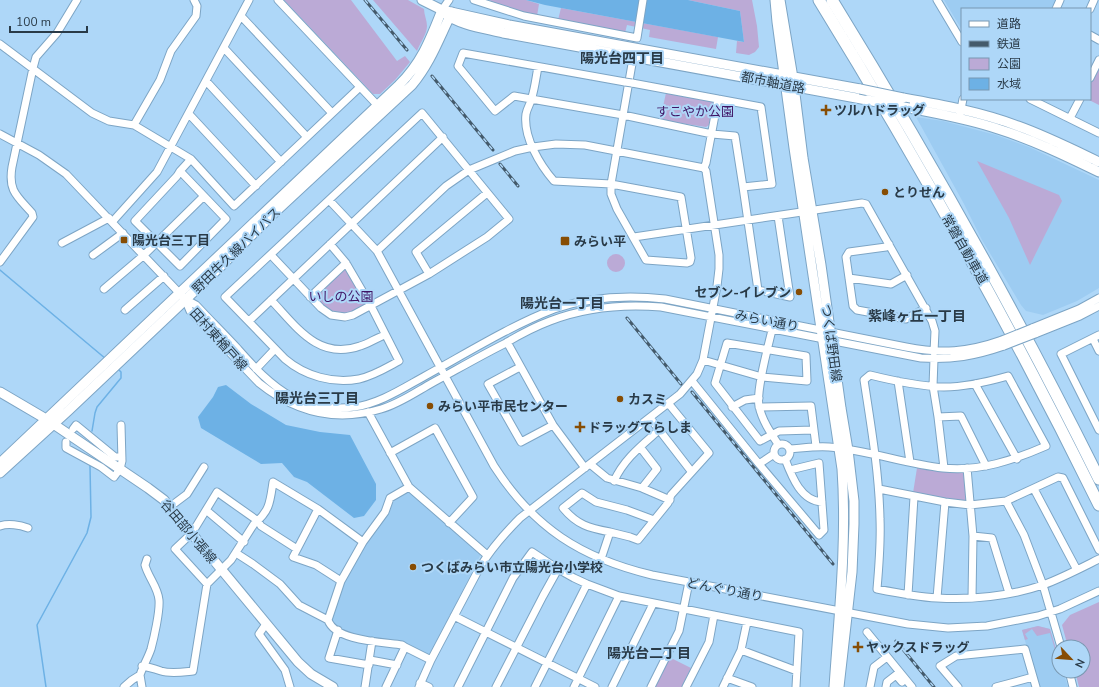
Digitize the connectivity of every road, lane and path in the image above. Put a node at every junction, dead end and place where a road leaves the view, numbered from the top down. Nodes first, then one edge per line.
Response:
1 (78, 0) edge
2 (194, 0) edge
3 (249, 0) edge
4 (278, 0) edge
5 (422, 0) edge
6 (449, 0) edge
7 (474, 0) edge
8 (643, 0) edge
9 (775, 0) edge
10 (780, 0) edge
11 (819, 0) edge
12 (832, 0) edge
13 (937, 0) edge
14 (486, 2) edge
15 (442, 10) junction
16 (451, 14) junction
17 (241, 16) junction
18 (961, 40) edge
19 (0, 44) edge
20 (224, 48) junction
21 (1099, 60) edge
22 (632, 64) dead end
23 (538, 67) junction
24 (33, 68) junction
25 (1091, 76) edge
26 (206, 81) junction
27 (789, 81) junction
28 (360, 87) junction
29 (532, 98) junction
30 (718, 99) junction
31 (963, 100) edge
32 (1035, 100) edge
33 (1079, 100) edge
34 (1045, 102) edge
35 (381, 109) junction
36 (332, 113) junction
37 (189, 114) junction
38 (960, 114) junction
39 (623, 115) junction
40 (1070, 118) junction
41 (134, 126) junction
42 (1099, 132) edge
43 (0, 134) edge
44 (712, 134) junction
45 (307, 137) junction
46 (442, 137) junction
47 (16, 143) junction
48 (171, 147) junction
49 (533, 147) junction
50 (617, 151) junction
51 (191, 160) junction
52 (281, 162) junction
53 (1099, 162) edge
54 (704, 168) junction
55 (469, 170) junction
56 (180, 171) junction
57 (1099, 172) edge
58 (611, 184) junction
59 (256, 186) junction
60 (743, 187) junction
61 (487, 193) junction
62 (204, 196) junction
63 (329, 200) junction
64 (808, 212) junction
65 (778, 216) junction
66 (111, 220) junction
67 (748, 220) junction
68 (352, 224) junction
69 (714, 224) junction
70 (687, 229) junction
71 (123, 233) junction
72 (634, 237) junction
73 (157, 242) junction
74 (62, 243) dead end
75 (330, 244) junction
76 (889, 244) junction
77 (377, 251) junction
78 (93, 255) dead end
79 (144, 255) junction
80 (271, 255) junction
81 (0, 262) edge
82 (346, 263) junction
83 (429, 274) junction
84 (907, 275) junction
85 (164, 276) junction
86 (849, 278) junction
87 (293, 279) junction
88 (104, 289) dead end
89 (399, 290) junction
90 (182, 296) junction
91 (310, 297) junction
92 (1099, 298) edge
93 (271, 300) junction
94 (370, 306) junction
95 (1099, 306) edge
96 (926, 308) junction
97 (713, 309) junction
98 (125, 310) dead end
99 (712, 318) junction
100 (249, 321) junction
101 (772, 330) junction
102 (821, 330) junction
103 (1033, 331) junction
104 (385, 334) junction
105 (831, 337) junction
106 (1096, 337) edge
107 (822, 340) junction
108 (507, 342) junction
109 (275, 349) junction
110 (768, 350) junction
111 (1099, 351) edge
112 (934, 355) junction
113 (703, 360) junction
114 (721, 365) junction
115 (520, 367) junction
116 (256, 368) junction
117 (440, 368) junction
118 (444, 376) junction
119 (762, 377) junction
120 (692, 381) junction
121 (898, 381) junction
122 (975, 384) junction
123 (934, 386) junction
124 (0, 392) edge
125 (759, 398) junction
126 (668, 403) junction
127 (732, 407) junction
128 (760, 407) junction
129 (368, 412) junction
130 (938, 417) junction
131 (650, 418) junction
132 (49, 422) junction
133 (553, 425) junction
134 (1098, 425) edge
135 (121, 426) dead end
136 (73, 429) dead end
137 (659, 430) junction
138 (813, 430) junction
139 (771, 434) junction
140 (66, 442) dead end
141 (778, 444) junction
142 (816, 446) junction
143 (640, 447) junction
144 (790, 449) junction
145 (844, 449) junction
146 (390, 453) junction
147 (774, 454) junction
148 (875, 455) junction
149 (122, 457) junction
150 (785, 459) junction
151 (1017, 459) junction
152 (910, 462) junction
153 (0, 463) edge
154 (759, 464) junction
155 (588, 466) junction
156 (986, 466) junction
157 (204, 467) dead end
158 (944, 468) junction
159 (967, 468) junction
160 (120, 469) junction
161 (790, 470) junction
162 (692, 471) junction
163 (0, 473) edge
164 (1099, 479) edge
165 (614, 481) junction
166 (408, 487) junction
167 (642, 488) junction
168 (879, 489) junction
169 (1034, 489) junction
170 (914, 497) junction
171 (670, 500) junction
172 (822, 502) junction
173 (945, 502) junction
174 (1006, 502) junction
175 (970, 505) junction
176 (1099, 505) edge
177 (171, 506) junction
178 (206, 510) junction
179 (318, 510) junction
180 (529, 511) junction
181 (654, 520) junction
182 (258, 521) junction
183 (449, 523) junction
184 (0, 526) edge
185 (28, 528) dead end
186 (610, 532) junction
187 (192, 533) junction
188 (973, 536) junction
189 (244, 542) junction
190 (364, 542) junction
191 (297, 548) junction
192 (1099, 550) edge
193 (236, 553) junction
194 (487, 555) junction
195 (147, 559) dead end
196 (601, 559) junction
197 (1099, 559) edge
198 (222, 570) junction
199 (558, 570) junction
200 (1077, 570) junction
201 (341, 581) junction
202 (689, 582) junction
203 (207, 584) junction
204 (586, 584) junction
205 (1043, 585) junction
206 (1099, 591) edge
207 (1009, 593) junction
208 (908, 595) junction
209 (619, 596) junction
210 (937, 598) junction
211 (972, 598) junction
212 (653, 604) junction
213 (684, 610) junction
214 (843, 612) junction
215 (1052, 612) junction
216 (714, 615) junction
217 (454, 616) junction
218 (328, 620) junction
219 (747, 622) junction
220 (266, 624) junction
221 (338, 630) junction
222 (485, 632) junction
223 (867, 632) dead end
224 (1059, 639) edge
225 (372, 641) junction
226 (406, 647) junction
227 (516, 647) junction
228 (741, 650) junction
229 (887, 657) junction
230 (431, 660) junction
231 (369, 662) junction
232 (547, 663) junction
233 (397, 665) junction
234 (142, 666) junction
235 (797, 671) junction
236 (140, 675) junction
237 (1033, 677) junction
238 (578, 678) junction
239 (727, 678) junction
240 (419, 685) edge
241 (124, 687) edge
242 (142, 687) edge
243 (290, 687) edge
244 (333, 687) edge
245 (365, 687) edge
246 (386, 687) edge
247 (429, 687) edge
248 (458, 687) edge
249 (496, 687) edge
250 (535, 687) edge
251 (574, 687) edge
252 (595, 687) edge
253 (612, 687) edge
254 (651, 687) edge
255 (686, 687) edge
256 (723, 687) edge
257 (752, 687) edge
258 (796, 687) edge
259 (834, 687) edge
260 (839, 687) edge
261 (870, 687) edge
262 (886, 687) edge
263 (906, 687) edge
264 (912, 687) edge
265 (958, 687) edge
266 (996, 687) edge
267 (1036, 687) edge

1 - 24 street
2 - 41 street
3 - 17 street
4 - 28 street
5 - 15 main road, 都市軸道路
6 - 15 street
7 - 14 street
8 - 14 street
9 - 27 main road, つくば野田線
10 - 27 main road, つくば野田線
11 - 176 highway, 常磐自動車道
12 - 164 highway, 常磐自動車道
13 - 18 street
15 - 16 main road, 都市軸道路
15 - 35 main road, 野田牛久線バイパス
16 - 27 main road, 都市軸道路
16 - 35 main road, 野田牛久線バイパス
17 - 20 street
17 - 36 street
19 - 24 street
20 - 26 street
20 - 45 street
21 - 25 street
22 - 39 street
23 - 29 street
23 - 29 street
23 - 30 street
24 - 41 street
24 - 47 street
26 - 37 street
26 - 52 street
27 - 38 main road, 都市軸道路, bridge
27 - 38 main road, 都市軸道路, bridge
27 - 64 main road, つくば野田線
28 - 35 street
28 - 36 street
29 - 39 street
29 - 49 street
30 - 44 street
30 - 60 street
31 - 38 street
32 - 34 street
33 - 40 street
34 - 40 street
35 - 90 main road, 野田牛久線バイパス
36 - 45 street
37 - 48 street
37 - 59 street
38 - 53 main road, 都市軸道路
38 - 57 main road, 都市軸道路
39 - 44 street
39 - 50 street
40 - 42 street
41 - 48 street
43 - 47 street
44 - 54 street
44 - 60 street
45 - 52 street
46 - 55 street
46 - 63 street
46 - 68 street
47 - 66 street
47 - 81 street
48 - 51 street
48 - 66 street
49 - 50 street
49 - 55 street
49 - 58 street
50 - 54 street
50 - 58 street
51 - 56 street
51 - 59 street
52 - 59 street
54 - 69 street
55 - 61 street
55 - 77 street
56 - 62 street
56 - 73 street
58 - 70 street
58 - 72 street
60 - 67 street
61 - 83 street
61 - 83 street
62 - 73 street
62 - 73 street
63 - 68 street, どんぐり通り
63 - 80 street
64 - 65 street
64 - 76 street
64 - 102 main road, つくば野田線
64 - 105 main road, つくば野田線
65 - 67 street
65 - 67 street
66 - 71 street
66 - 74 street
67 - 69 street
68 - 75 street
68 - 77 street, どんぐり通り
69 - 70 street
69 - 97 street
70 - 72 street
70 - 72 street
71 - 78 street
71 - 79 street
73 - 79 street
75 - 82 street
75 - 87 street
76 - 84 street
76 - 86 street
77 - 89 street, どんぐり通り
79 - 85 street
79 - 88 street
80 - 87 street
80 - 100 street
82 - 91 street
82 - 94 street
83 - 89 street
84 - 86 street
84 - 96 street
85 - 90 street
85 - 98 street
86 - 96 street
87 - 91 street
87 - 93 street
89 - 94 street
89 - 117 street, どんぐり通り
90 - 116 street, 田村東楢戸線
90 - 129 street, 田村東楢戸線
90 - 132 main road, 野田牛久線バイパス
91 - 94 street
92 - 103 street, みらい通り
93 - 100 street
93 - 104 street
94 - 104 street
95 - 103 street, みらい通り
96 - 112 street
97 - 99 street
97 - 102 street, みらい通り
97 - 117 street, みらい通り
99 - 101 street, みらい通り
99 - 108 street, みらい通り
99 - 113 street
100 - 109 street
101 - 107 street, みらい通り
101 - 110 street
102 - 105 street, みらい通り
102 - 107 main road, つくば野田線
103 - 112 street, みらい通り, bridge
104 - 109 street
105 - 107 street, みらい通り
105 - 112 street, みらい通り
105 - 145 main road, つくば野田線
106 - 111 street
106 - 134 street
107 - 145 main road, つくば野田線
108 - 115 street
108 - 118 street, みらい通り
109 - 116 street
110 - 114 street
110 - 119 street
110 - 119 street
112 - 123 street
113 - 114 street
113 - 120 street
114 - 119 street
114 - 127 street
115 - 133 street
115 - 133 street
116 - 117 street, 田村東楢戸線
117 - 118 street, どんぐり通り
118 - 129 street, 田村東楢戸線
118 - 180 street, どんぐり通り
119 - 125 street
120 - 126 street
120 - 154 street
121 - 123 street
121 - 148 street
121 - 152 street
122 - 123 street
122 - 151 street
122 - 151 street
123 - 130 street
124 - 132 main road, 谷田部小張線
125 - 127 street
125 - 128 street
126 - 131 street
126 - 162 street
127 - 139 street
128 - 138 street
128 - 139 street
129 - 146 street
130 - 156 street
130 - 158 street
131 - 137 street
131 - 155 street
132 - 153 main road, 野田牛久線バイパス
132 - 160 main road, 谷田部小張線
132 - 163 main road, 野田牛久線バイパス
133 - 155 street
135 - 149 street
136 - 149 street
137 - 143 street
137 - 162 street
138 - 139 street
138 - 142 street
139 - 141 street
140 - 160 street
141 - 144 street
141 - 147 street
142 - 144 street
142 - 145 street
143 - 165 street
143 - 167 street
144 - 150 street
145 - 148 street
145 - 214 main road, つくば野田線
146 - 166 street
146 - 183 street
147 - 150 street
147 - 154 street
148 - 152 street
148 - 168 street
149 - 160 street
150 - 161 street
151 - 156 street
152 - 158 street
154 - 172 street
155 - 165 street
155 - 180 street
156 - 159 street
157 - 177 street
158 - 159 street
159 - 175 street
160 - 177 main road, 谷田部小張線
161 - 172 street
161 - 172 street
162 - 171 street
165 - 167 street
166 - 183 street
166 - 190 street
167 - 171 street
168 - 170 street
168 - 208 street
169 - 174 street
169 - 192 street
169 - 200 street
170 - 173 street
170 - 208 street
171 - 181 street
173 - 175 street
173 - 210 street
174 - 175 street
174 - 205 street
175 - 188 street
177 - 187 main road, 谷田部小張線
178 - 182 street
178 - 187 street
178 - 189 street
179 - 182 street
179 - 190 street
179 - 191 street
180 - 194 street
180 - 196 street, どんぐり通り
181 - 186 street
181 - 186 street
182 - 189 street
182 - 191 street
183 - 194 street
184 - 185 street
186 - 196 street
187 - 198 main road, 谷田部小張線
187 - 203 street
188 - 207 street
188 - 211 street
189 - 193 street
190 - 201 street
191 - 201 street
193 - 198 street
193 - 218 street
194 - 217 street
195 - 234 street
196 - 202 street, どんぐり通り
197 - 200 street
198 - 203 street
198 - 220 main road, 谷田部小張線
199 - 204 street
199 - 222 street
199 - 227 street
200 - 205 street
201 - 218 street
202 - 213 street
202 - 214 street, どんぐり通り
203 - 234 street
204 - 209 street
204 - 232 street
205 - 207 street
205 - 215 street
206 - 215 street, どんぐり通り
207 - 211 street
208 - 210 street
209 - 212 street
209 - 238 street
210 - 211 street
212 - 213 street
212 - 253 street
213 - 216 street
213 - 254 street
214 - 215 street, どんぐり通り
214 - 259 main road, つくば野田線
214 - 260 main road, つくば野田線
215 - 224 street
216 - 219 street
216 - 255 street
217 - 222 street
217 - 230 street
218 - 221 street
219 - 228 street
219 - 235 street
220 - 243 street
220 - 244 main road, 谷田部小張線
221 - 225 street
221 - 231 street
222 - 227 street
222 - 248 street
223 - 229 street
225 - 226 street
225 - 231 street
226 - 230 street
226 - 233 street
227 - 232 street
227 - 249 street
228 - 235 street
228 - 239 street
229 - 261 street
229 - 264 street
230 - 240 street
231 - 233 street
231 - 245 street
232 - 238 street
232 - 250 street
233 - 246 street
234 - 236 street
235 - 258 street
236 - 241 street
236 - 242 street
237 - 265 street
237 - 266 street
237 - 267 street
238 - 251 street
238 - 252 street
239 - 256 street
239 - 257 street
240 - 247 street
262 - 263 street

